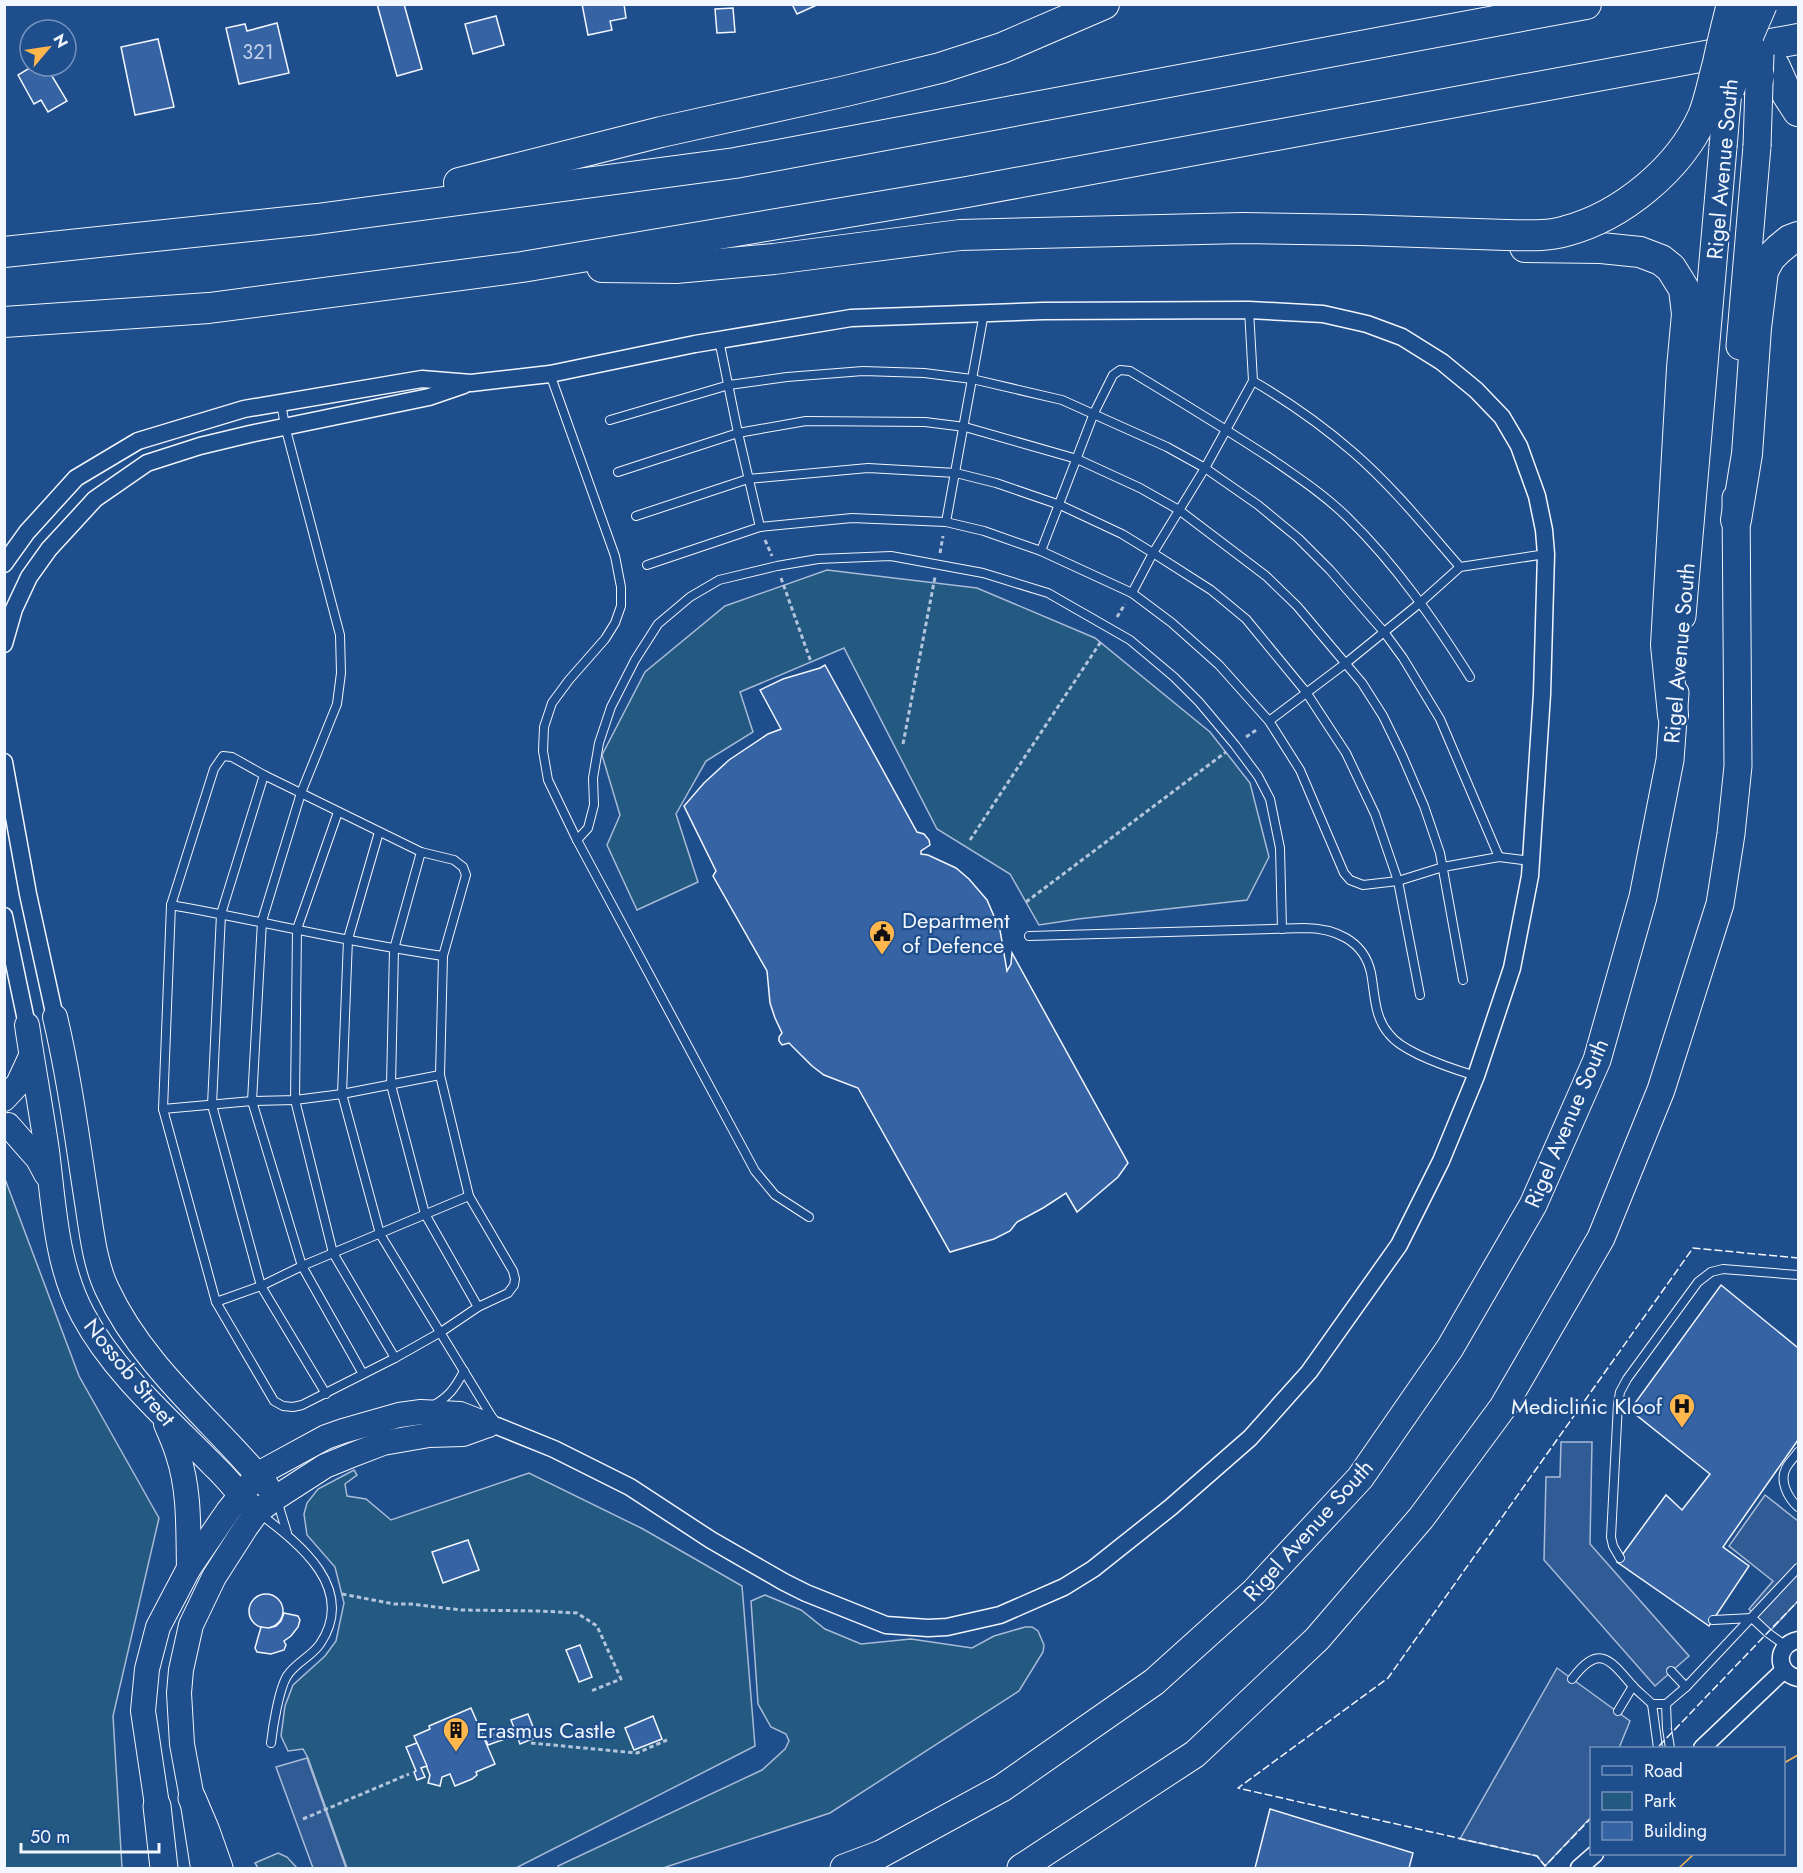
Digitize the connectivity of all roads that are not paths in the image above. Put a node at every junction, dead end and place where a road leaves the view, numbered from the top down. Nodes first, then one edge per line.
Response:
1 (1104, 4) edge
2 (1586, 4) edge
3 (1733, 4) edge
4 (1762, 5) edge
5 (1798, 39) edge
6 (1746, 41) junction
7 (1767, 72) junction
8 (1730, 90) junction
9 (1798, 111) edge
10 (317, 219) junction
11 (1360, 230) junction
12 (1798, 237) edge
13 (4, 252) edge
14 (522, 267) junction
15 (1249, 310) junction
16 (984, 313) junction
17 (4, 322) edge
18 (719, 340) junction
19 (550, 374) junction
20 (972, 379) junction
21 (1253, 381) junction
22 (471, 382) junction
23 (729, 385) junction
24 (281, 403) junction
25 (1094, 413) junction
26 (609, 420) dead end
27 (285, 426) junction
28 (965, 427) junction
29 (1226, 428) junction
30 (738, 433) junction
31 (1077, 459) junction
32 (1205, 468) junction
33 (618, 472) dead end
34 (956, 473) junction
35 (748, 479) junction
36 (1060, 505) junction
37 (1179, 510) junction
38 (636, 516) dead end
39 (1736, 520) junction
40 (946, 522) junction
41 (760, 527) junction
42 (1041, 551) junction
43 (1153, 553) junction
44 (1546, 554) junction
45 (4, 564) edge
46 (647, 565) dead end
47 (1460, 567) junction
48 (1132, 593) junction
49 (1421, 602) junction
50 (1384, 632) junction
51 (4, 644) edge
52 (1346, 663) junction
53 (1470, 677) dead end
54 (1306, 692) junction
55 (1672, 716) junction
56 (1269, 721) junction
57 (4, 762) edge
58 (264, 775) junction
59 (301, 793) junction
60 (338, 812) junction
61 (379, 832) junction
62 (577, 840) junction
63 (421, 852) junction
64 (1499, 857) junction
65 (1531, 861) junction
66 (1443, 867) junction
67 (1398, 881) junction
68 (171, 905) junction
69 (221, 914) junction
70 (4, 916) edge
71 (262, 921) junction
72 (1282, 928) junction
73 (297, 929) junction
74 (1029, 936) dead end
75 (348, 939) junction
76 (394, 949) junction
77 (443, 956) junction
78 (1463, 980) dead end
79 (1420, 995) dead end
80 (55, 1017) junction
81 (27, 1025) joint
82 (31, 1056) junction
83 (440, 1075) junction
84 (1476, 1076) junction
85 (391, 1085) junction
86 (342, 1094) junction
87 (4, 1099) edge
88 (295, 1100) junction
89 (252, 1101) junction
90 (212, 1105) junction
91 (163, 1109) junction
92 (43, 1121) junction
93 (6, 1125) edge
94 (51, 1184) junction
95 (469, 1197) junction
96 (89, 1213) junction
97 (424, 1214) junction
98 (809, 1217) dead end
99 (380, 1234) junction
100 (333, 1253) junction
101 (302, 1266) junction
102 (1798, 1275) edge
103 (261, 1286) junction
104 (216, 1302) junction
105 (478, 1307) junction
106 (441, 1332) junction
107 (396, 1358) junction
108 (465, 1371) junction
109 (363, 1374) junction
110 (326, 1394) junction
111 (410, 1414) junction
112 (162, 1415) junction
113 (493, 1425) junction
114 (1798, 1452) edge
115 (258, 1474) junction
116 (276, 1497) junction
117 (249, 1503) junction
118 (1798, 1507) edge
119 (287, 1534) junction
120 (1620, 1558) dead end
121 (189, 1568) junction
122 (1798, 1568) edge
123 (1752, 1618) junction
124 (1713, 1620) dead end
125 (1792, 1643) edge
126 (1671, 1671) dead end
127 (1791, 1674) edge
128 (1572, 1679) dead end
129 (1633, 1686) junction
130 (1686, 1687) junction
131 (1652, 1704) junction
132 (1666, 1704) junction
133 (1618, 1711) dead end
134 (271, 1743) dead end
135 (1658, 1747) edge
136 (1670, 1747) edge
137 (1704, 1747) edge
138 (192, 1798) junction
139 (157, 1806) joint
140 (1593, 1855) edge
141 (166, 1869) edge
142 (203, 1869) edge
143 (219, 1869) edge
144 (844, 1869) edge
145 (1021, 1869) edge
146 (1579, 1869) edge

1 - 10 highway
2 - 10 highway
3 - 6 highway, bridge
3 - 8 main road, Rigel Avenue South, bridge
3 - 11 highway, bridge
4 - 6 highway, bridge
4 - 7 highway
5 - 14 highway
6 - 7 highway, bridge
6 - 8 highway, bridge
7 - 9 highway
7 - 39 main road, Rigel Avenue South, bridge
8 - 55 main road, Rigel Avenue South, bridge
10 - 13 highway
11 - 14 highway
11 - 55 highway
12 - 39 highway
14 - 17 highway
15 - 16 street
15 - 21 lane
15 - 44 street
16 - 18 street
16 - 20 lane
18 - 19 street
18 - 23 lane
19 - 22 street
19 - 62 lane
20 - 23 lane
20 - 25 lane
20 - 28 lane
21 - 29 lane
21 - 47 lane
22 - 24 street
22 - 27 street
23 - 26 lane
23 - 30 lane
24 - 27 lane
24 - 45 street
25 - 29 lane
25 - 31 lane
25 - 32 lane
27 - 51 street
27 - 59 lane
28 - 30 lane
28 - 31 lane
28 - 34 lane
29 - 32 lane
29 - 49 lane
30 - 33 lane
30 - 35 lane
31 - 36 lane
31 - 37 lane
32 - 37 lane
32 - 50 lane
34 - 35 lane
34 - 36 lane
34 - 40 lane
35 - 38 lane
35 - 41 lane
36 - 42 lane
36 - 43 lane
37 - 43 lane
37 - 52 lane
39 - 145 main road, Rigel Avenue South
40 - 41 lane
40 - 42 lane
41 - 46 lane
42 - 48 lane
43 - 48 lane
43 - 54 lane
44 - 47 lane
44 - 65 street
47 - 49 lane
48 - 56 lane
49 - 50 lane
49 - 53 lane
50 - 52 lane
50 - 64 lane
52 - 54 lane
52 - 66 lane
54 - 56 lane
54 - 67 lane
55 - 144 main road, Rigel Avenue South
56 - 67 lane
57 - 80 street
58 - 59 lane
58 - 68 lane
58 - 69 lane
59 - 60 lane
59 - 71 lane
60 - 61 lane
60 - 73 lane
61 - 63 lane
61 - 75 lane
62 - 72 lane
62 - 98 lane
63 - 76 lane
63 - 77 lane
64 - 65 lane
64 - 66 lane
65 - 84 street
66 - 67 lane
66 - 78 lane
67 - 79 lane
68 - 69 lane
68 - 91 lane
69 - 71 lane
69 - 90 lane
70 - 81 street
71 - 73 lane
71 - 89 lane
72 - 74 lane
72 - 84 lane
73 - 75 lane
73 - 88 lane
75 - 76 lane
75 - 86 lane
76 - 77 lane
76 - 85 lane
77 - 83 lane
80 - 92 street
80 - 96 street
81 - 82 street, Nossob Street
82 - 87 street
82 - 92 street, Nossob Street
83 - 85 lane
83 - 95 lane
84 - 113 street
85 - 86 lane
85 - 97 lane
86 - 88 lane
86 - 99 lane
88 - 89 lane
88 - 100 lane
89 - 90 lane
89 - 101 lane
90 - 91 lane
90 - 103 lane
91 - 104 lane
92 - 93 street
92 - 94 street, Nossob Street
92 - 96 street
93 - 94 street
94 - 112 street, Nossob Street
95 - 97 lane
95 - 105 lane
96 - 115 street, Nossob Street
97 - 99 lane
97 - 105 lane
99 - 100 lane
99 - 106 lane
100 - 101 lane
100 - 107 lane
101 - 103 lane
101 - 109 lane
102 - 120 lane
103 - 104 lane
103 - 110 lane
104 - 110 lane
105 - 106 lane
106 - 107 lane
106 - 108 lane
107 - 109 lane
108 - 111 lane
108 - 113 lane
109 - 110 lane
111 - 113 street
111 - 115 street
112 - 117 street, Nossob Street
112 - 121 street
113 - 116 street
114 - 118 lane
115 - 116 street, Nossob Street
115 - 117 street
116 - 117 street
116 - 119 lane
117 - 119 lane
117 - 121 street
117 - 138 street
119 - 134 lane
121 - 139 street
122 - 123 lane
123 - 124 lane
123 - 125 lane
123 - 130 lane
125 - 127 street
126 - 130 lane
127 - 137 street
128 - 129 lane
129 - 131 lane
129 - 133 lane
130 - 132 lane
131 - 132 lane
131 - 135 lane
132 - 136 lane
138 - 142 street
138 - 143 main road
139 - 141 main road
140 - 146 street

